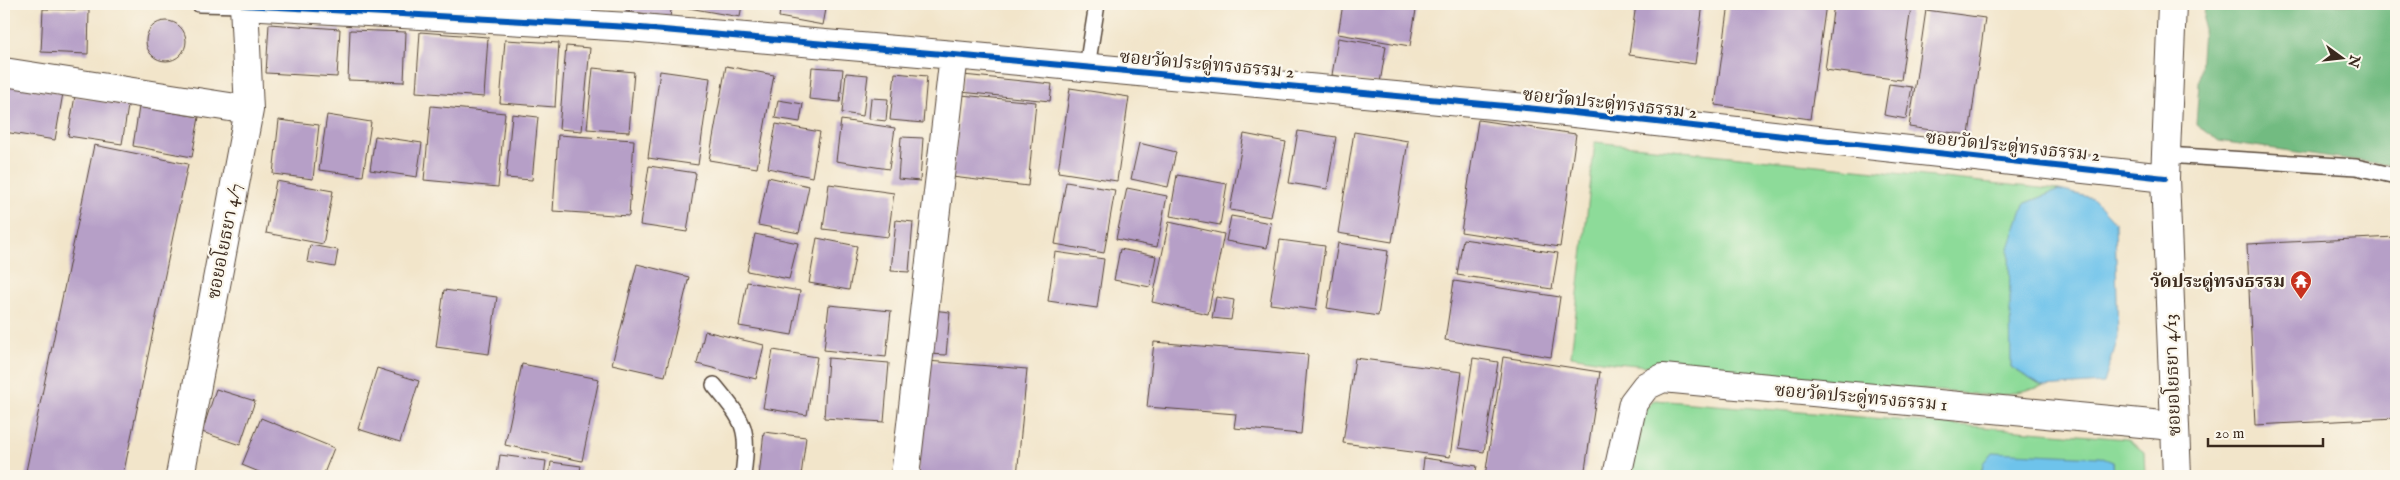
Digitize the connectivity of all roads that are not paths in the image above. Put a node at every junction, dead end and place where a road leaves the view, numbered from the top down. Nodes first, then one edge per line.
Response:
1 (198, 4) edge
2 (244, 4) edge
3 (1097, 4) edge
4 (2172, 4) edge
5 (954, 55) junction
6 (1087, 67) junction
7 (4, 72) edge
8 (249, 110) junction
9 (2165, 166) junction
10 (2396, 176) edge
11 (714, 385) dead end
12 (2173, 426) junction
13 (180, 476) edge
14 (743, 476) edge
15 (905, 476) edge
16 (1617, 476) edge
17 (2176, 476) edge

1 - 2 lane
2 - 5 street, ซอยวัดประดู่ทรงธรรม 2
2 - 8 street, ซอยอโยธยา 4/7
3 - 6 lane
4 - 9 street, ซอยอโยธยา 4/13
5 - 6 street, ซอยวัดประดู่ทรงธรรม 2
5 - 15 street
6 - 9 street, ซอยวัดประดู่ทรงธรรม 2
7 - 8 street
8 - 13 street, ซอยอโยธยา 4/7
9 - 10 lane
9 - 12 street, ซอยอโยธยา 4/13
11 - 14 lane
12 - 16 street, ซอยวัดประดู่ทรงธรรม 1
12 - 17 street, ซอยอโยธยา 4/13

